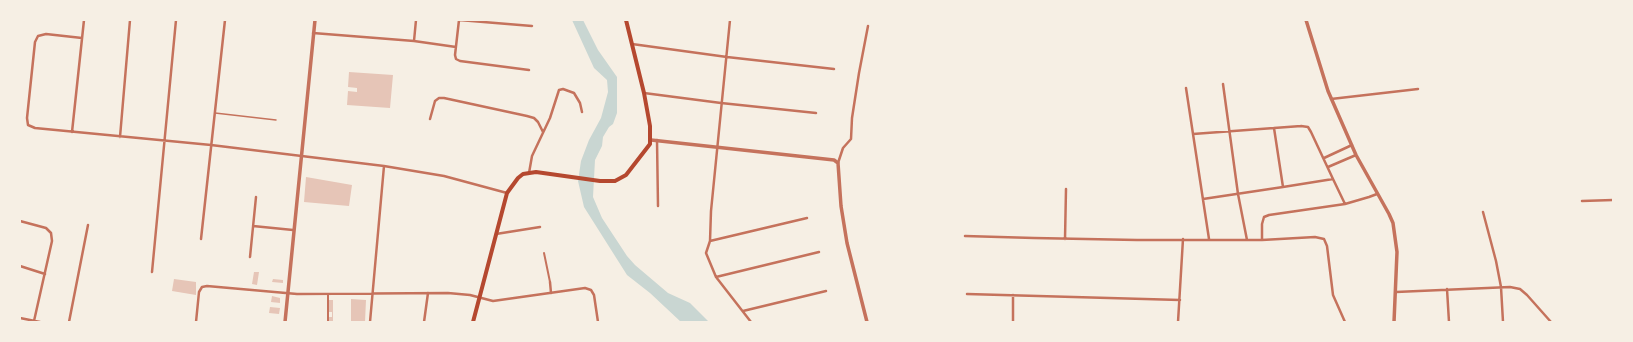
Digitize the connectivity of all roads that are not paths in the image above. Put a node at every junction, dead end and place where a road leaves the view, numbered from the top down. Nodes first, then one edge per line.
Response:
1 (84, 20) edge
2 (130, 20) edge
3 (176, 20) edge
4 (225, 20) edge
5 (315, 20) edge
6 (416, 20) edge
7 (459, 20) edge
8 (626, 20) edge
9 (730, 20) edge
10 (1306, 20) edge
11 (532, 26) dead end
12 (868, 26) dead end
13 (313, 33) junction
14 (82, 38) junction
15 (414, 41) junction
16 (632, 44) junction
17 (456, 47) junction
18 (726, 57) junction
19 (834, 69) dead end
20 (529, 70) dead end
21 (1223, 84) dead end
22 (1186, 88) dead end
23 (1418, 89) dead end
24 (644, 93) junction
25 (1331, 99) junction
26 (721, 103) junction
27 (582, 112) dead end
28 (215, 113) junction
29 (816, 113) dead end
30 (430, 119) dead end
31 (276, 120) dead end
32 (1274, 128) junction
33 (1229, 131) junction
34 (72, 132) junction
35 (543, 132) junction
36 (1193, 134) junction
37 (120, 137) junction
38 (651, 140) junction
39 (657, 140) junction
40 (165, 142) junction
41 (1352, 145) junction
42 (211, 146) junction
43 (717, 147) junction
44 (300, 155) junction
45 (1356, 155) junction
46 (1324, 158) junction
47 (838, 164) junction
48 (384, 166) junction
49 (1328, 168) junction
50 (529, 172) junction
51 (1333, 179) junction
52 (1283, 187) junction
53 (1066, 189) dead end
54 (507, 193) junction
55 (1238, 194) junction
56 (1377, 194) junction
57 (256, 197) dead end
58 (1203, 199) junction
59 (1613, 200) edge
60 (1582, 201) dead end
61 (1344, 204) junction
62 (658, 206) dead end
63 (1483, 212) dead end
64 (807, 218) dead end
65 (20, 221) edge
66 (88, 225) dead end
67 (253, 226) junction
68 (540, 227) dead end
69 (293, 230) junction
70 (496, 234) junction
71 (965, 236) dead end
72 (201, 239) dead end
73 (1065, 239) junction
74 (1182, 239) junction
75 (1209, 239) junction
76 (1247, 240) junction
77 (1262, 240) junction
78 (710, 241) junction
79 (819, 252) dead end
80 (544, 253) dead end
81 (250, 257) dead end
82 (20, 266) edge
83 (152, 272) dead end
84 (45, 274) junction
85 (716, 277) junction
86 (550, 282) joint
87 (1501, 287) junction
88 (1447, 289) junction
89 (826, 291) dead end
90 (1396, 292) junction
91 (428, 293) junction
92 (551, 293) junction
93 (288, 294) junction
94 (372, 294) junction
95 (967, 294) dead end
96 (328, 295) junction
97 (1013, 295) junction
98 (480, 298) junction
99 (1180, 300) junction
100 (743, 311) junction
101 (20, 318) edge
102 (34, 321) junction
103 (40, 322) edge
104 (69, 322) edge
105 (196, 322) edge
106 (285, 322) edge
107 (328, 322) edge
108 (370, 322) edge
109 (424, 322) edge
110 (474, 322) edge
111 (598, 322) edge
112 (751, 322) edge
113 (867, 322) edge
114 (1012, 322) edge
115 (1178, 322) edge
116 (1345, 322) edge
117 (1394, 322) edge
118 (1449, 322) edge
119 (1503, 322) edge
120 (1551, 322) edge

1 - 14 street
2 - 37 street
3 - 40 street
4 - 28 street
5 - 13 street
6 - 15 street
7 - 11 street
7 - 17 street
8 - 16 main road
9 - 18 street
10 - 25 street
12 - 47 street
13 - 15 street
13 - 44 street
14 - 34 street
14 - 34 street
15 - 17 street
16 - 18 street
16 - 24 main road
17 - 20 street
18 - 19 street
18 - 26 street
21 - 33 street
22 - 36 street
23 - 25 street
24 - 26 street
24 - 38 main road
25 - 41 street
26 - 29 street
26 - 43 street
27 - 35 street
28 - 31 lane
28 - 42 street
30 - 35 street
32 - 33 street
32 - 46 street
32 - 52 street
33 - 36 street
33 - 55 street
34 - 37 street
35 - 50 street
36 - 58 street
37 - 40 street
38 - 39 street
38 - 50 main road
39 - 43 street
39 - 62 street
40 - 42 street
40 - 83 street
41 - 45 street
41 - 46 street
42 - 44 street
42 - 72 street
43 - 47 street
43 - 78 street
44 - 48 street
44 - 69 street
45 - 49 street
45 - 56 street
46 - 49 street
47 - 113 street
48 - 54 street
48 - 94 street
49 - 51 street
50 - 54 main road
51 - 52 street
51 - 61 street
52 - 55 street
53 - 73 street
54 - 70 main road
55 - 58 street
55 - 76 street
56 - 61 street
56 - 90 street
57 - 67 street
58 - 75 street
59 - 60 street
61 - 77 street
63 - 87 street
64 - 78 street
65 - 84 street
66 - 104 street
67 - 69 street
67 - 81 street
68 - 70 street
69 - 93 street
70 - 98 main road
71 - 73 street
73 - 74 street
74 - 75 street
74 - 99 street
75 - 76 street
76 - 77 street
77 - 116 street
78 - 85 street
79 - 85 street
80 - 86 street
82 - 84 street
84 - 102 street
85 - 100 street
86 - 92 street
87 - 88 street
87 - 119 street
87 - 120 street
88 - 90 street
88 - 118 street
89 - 100 street
90 - 117 street
91 - 94 street
91 - 98 street
91 - 109 street
92 - 98 street
92 - 111 street
93 - 96 street
93 - 105 street
93 - 106 street
94 - 96 street
94 - 108 street
95 - 97 street
96 - 107 street
97 - 99 street
97 - 114 street
98 - 110 main road
99 - 115 street
100 - 112 street
101 - 102 street
102 - 103 street

